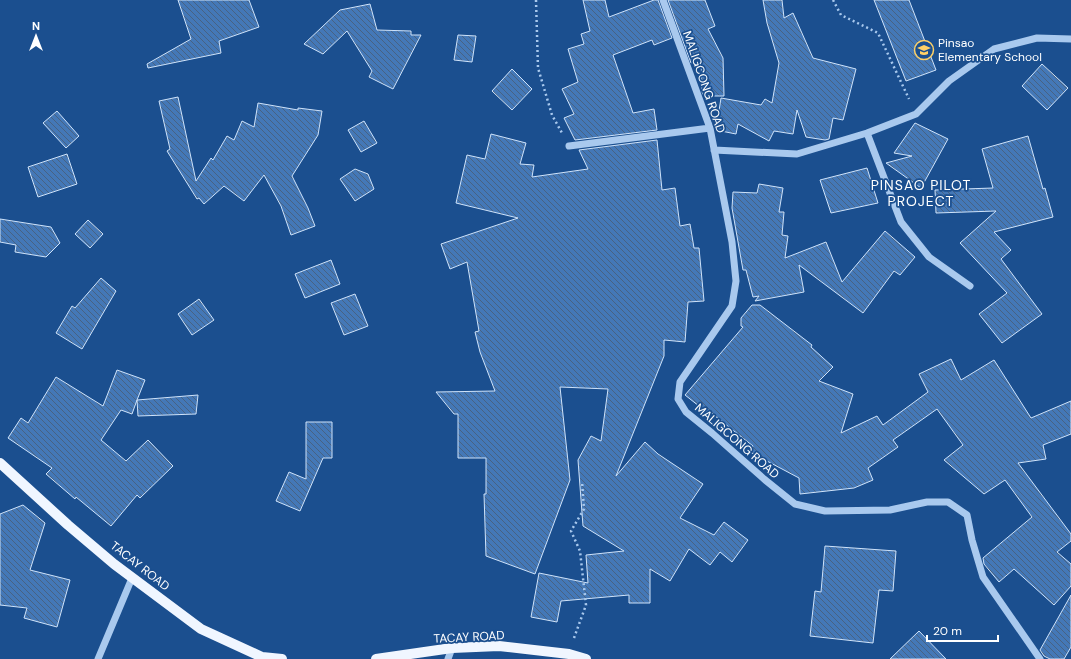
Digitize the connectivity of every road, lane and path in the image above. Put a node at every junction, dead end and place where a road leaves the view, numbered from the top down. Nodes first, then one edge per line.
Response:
1 (536, 0) edge
2 (663, 0) edge
3 (833, 0) edge
4 (1071, 39) edge
5 (916, 114) junction
6 (710, 128) junction
7 (867, 133) junction
8 (569, 146) joint
9 (714, 150) junction
10 (970, 286) dead end
11 (0, 463) edge
12 (582, 481) dead end
13 (132, 578) junction
14 (574, 640) dead end
15 (452, 648) junction
16 (98, 659) edge
17 (282, 659) edge
18 (376, 659) edge
19 (448, 659) edge
20 (586, 659) edge
21 (1040, 659) edge

1 - 8 path
2 - 6 street, MALIGCONG ROAD
3 - 5 path
4 - 5 street
5 - 7 street
6 - 8 street
6 - 9 street, MALIGCONG ROAD
7 - 9 street
7 - 10 street
9 - 21 street, MALIGCONG ROAD
11 - 13 main road, TACAY ROAD
12 - 14 path
13 - 16 street
13 - 17 main road, TACAY ROAD
15 - 18 main road, TACAY ROAD
15 - 19 street
15 - 20 main road, TACAY ROAD

